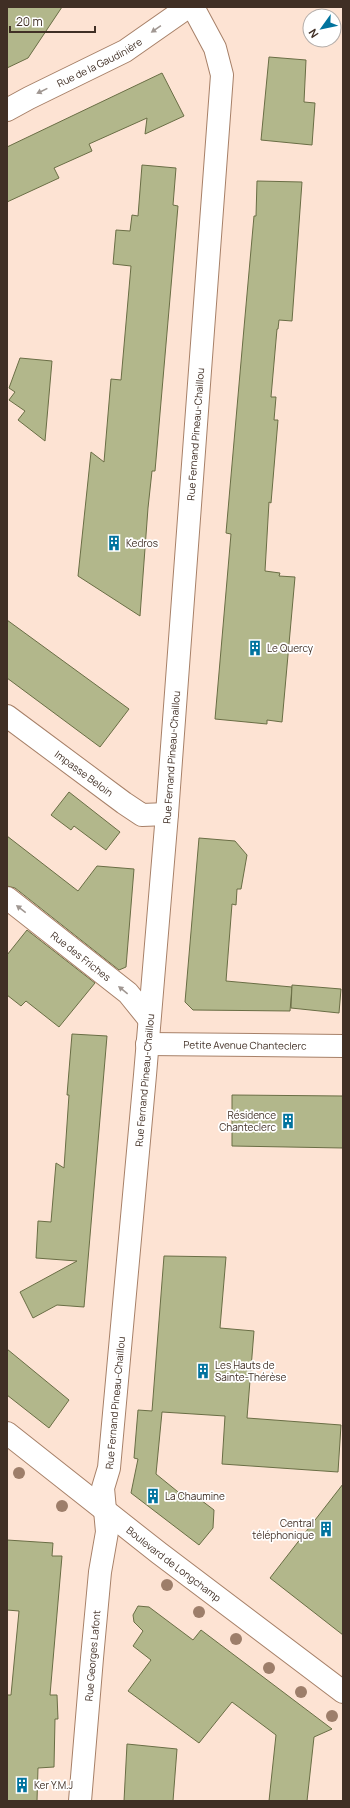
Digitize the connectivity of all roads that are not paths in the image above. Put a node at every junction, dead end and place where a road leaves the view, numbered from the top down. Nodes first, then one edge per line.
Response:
1 (188, 7) edge
2 (193, 7) edge
3 (7, 110) edge
4 (7, 716) edge
5 (167, 814) junction
6 (7, 898) edge
7 (149, 1019) junction
8 (147, 1044) junction
9 (343, 1046) edge
10 (7, 1433) edge
11 (106, 1511) junction
12 (343, 1692) edge
13 (80, 1801) edge

1 -> 3 street, Rue de la Gaudinière
2 - 5 street, Rue Fernand Pineau-Chaillou
4 - 5 street, Impasse Beloin
5 - 7 street, Rue Fernand Pineau-Chaillou
7 -> 6 street, Rue des Friches
7 - 8 street, Rue Fernand Pineau-Chaillou
8 - 9 street, Petite Avenue Chanteclerc
8 - 11 street, Rue Fernand Pineau-Chaillou
10 - 11 street, Boulevard de Longchamp
11 - 12 street, Boulevard de Longchamp
11 - 13 street, Rue Georges Lafont

